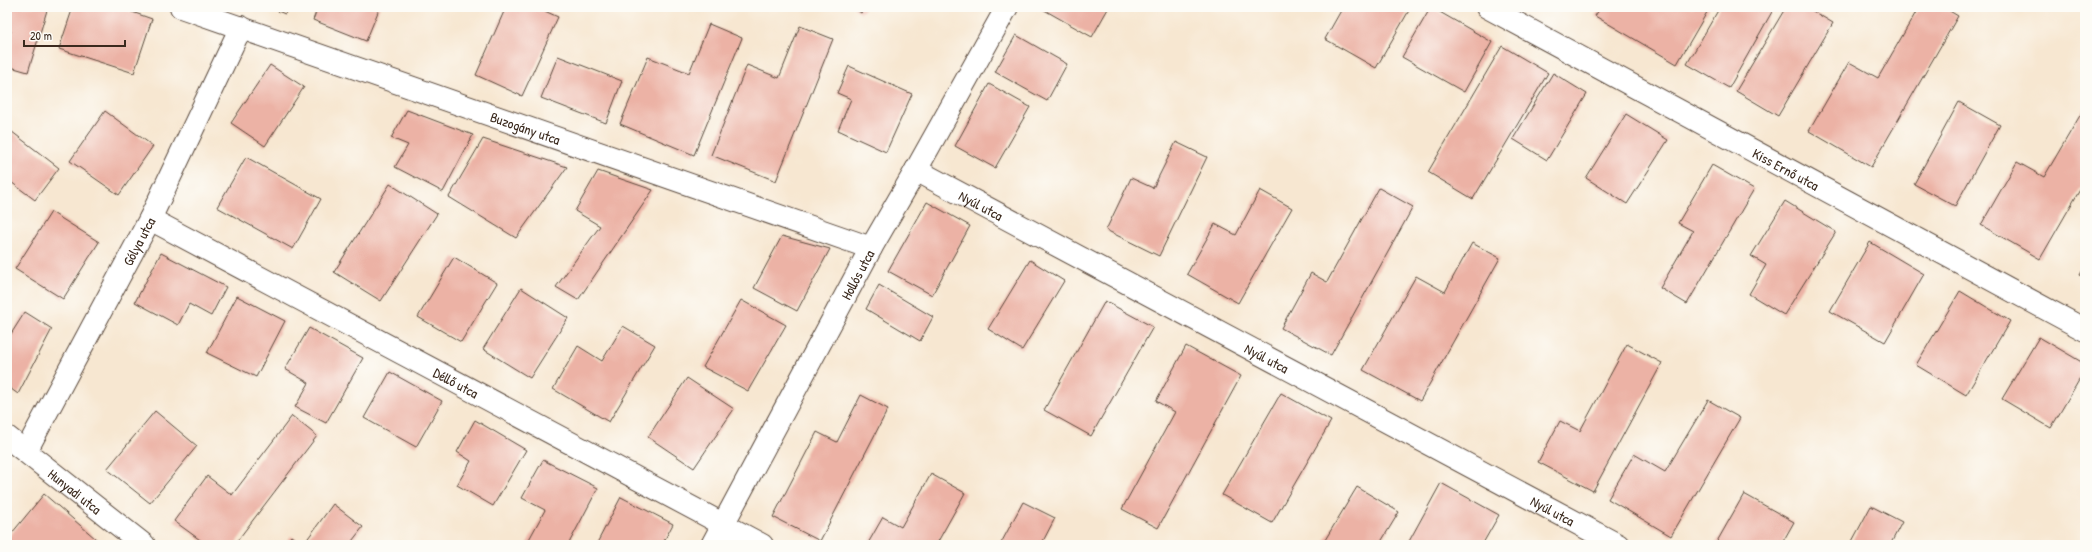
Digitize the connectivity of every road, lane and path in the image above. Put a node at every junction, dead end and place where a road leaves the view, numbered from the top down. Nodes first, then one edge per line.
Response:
1 (181, 7) edge
2 (1007, 7) edge
3 (1487, 7) edge
4 (241, 27) junction
5 (916, 170) junction
6 (150, 219) junction
7 (871, 248) junction
8 (2085, 330) edge
9 (7, 437) edge
10 (26, 451) junction
11 (724, 524) junction
12 (144, 545) edge
13 (712, 545) edge
14 (762, 545) edge
15 (1618, 545) edge

1 - 4 street, Buzogány utca
2 - 5 street, Hollós utca
3 - 8 street, Kiss Ernő utca
4 - 6 street, Gólya utca
4 - 7 street, Buzogány utca
5 - 7 street, Hollós utca
5 - 15 street, Nyúl utca
6 - 10 street, Gólya utca
6 - 11 street, Déllő utca
7 - 11 street, Hollós utca
9 - 10 street, Hunyadi utca
10 - 12 street, Hunyadi utca
11 - 13 street, Hollós utca
11 - 14 street, Déllő utca

